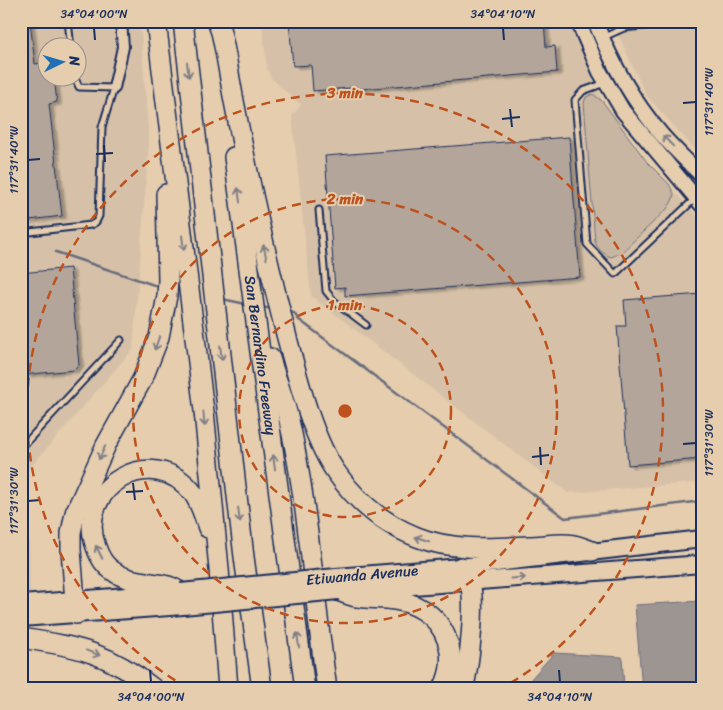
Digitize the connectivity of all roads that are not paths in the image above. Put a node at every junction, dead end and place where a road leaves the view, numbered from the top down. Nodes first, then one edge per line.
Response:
1 (68, 21) edge
2 (122, 21) edge
3 (152, 21) edge
4 (156, 21) edge
5 (183, 21) edge
6 (216, 21) edge
7 (578, 21) edge
8 (595, 21) edge
9 (691, 21) edge
10 (70, 38) edge
11 (602, 38) junction
12 (606, 83) junction
13 (88, 87) edge
14 (114, 88) junction
15 (702, 176) edge
16 (700, 199) edge
17 (320, 210) dead end
18 (21, 233) edge
19 (254, 304) junction
20 (366, 325) dead end
21 (121, 340) dead end
22 (21, 448) edge
23 (702, 539) edge
24 (592, 551) junction
25 (702, 564) edge
26 (465, 574) junction
27 (220, 584) junction
28 (337, 584) junction
29 (182, 599) junction
30 (21, 604) edge
31 (76, 607) junction
32 (21, 618) edge
33 (320, 626) junction
34 (21, 638) edge
35 (154, 689) edge
36 (228, 689) edge
37 (262, 689) edge
38 (305, 689) edge
39 (327, 689) edge
40 (339, 689) edge
41 (443, 689) edge
42 (462, 689) edge

1 - 10 lane
2 - 14 street
3 -> 31 highway
4 -> 27 highway
5 -> 37 highway
19 -> 6 highway, San Bernardino Freeway
24 -> 6 highway
7 - 12 main road
8 - 11 main road
9 - 11 lane
15 -> 11 main road
12 - 16 main road
12 - 16 lane
13 - 14 lane
14 - 18 lane
17 - 20 lane
19 - 33 highway
38 -> 19 highway, San Bernardino Freeway
21 - 22 lane
23 - 24 main road, Etiwanda Avenue
24 - 26 main road, Etiwanda Avenue
26 -> 25 main road, Etiwanda Avenue
26 - 28 main road, Etiwanda Avenue
26 - 42 highway
29 -> 27 highway
27 - 36 highway
28 - 29 main road, Etiwanda Avenue, bridge
28 - 41 highway
29 - 31 main road, Etiwanda Avenue
30 - 31 main road, Etiwanda Avenue
31 - 32 main road, Etiwanda Avenue
33 - 39 highway
33 - 40 highway
34 -> 35 highway

